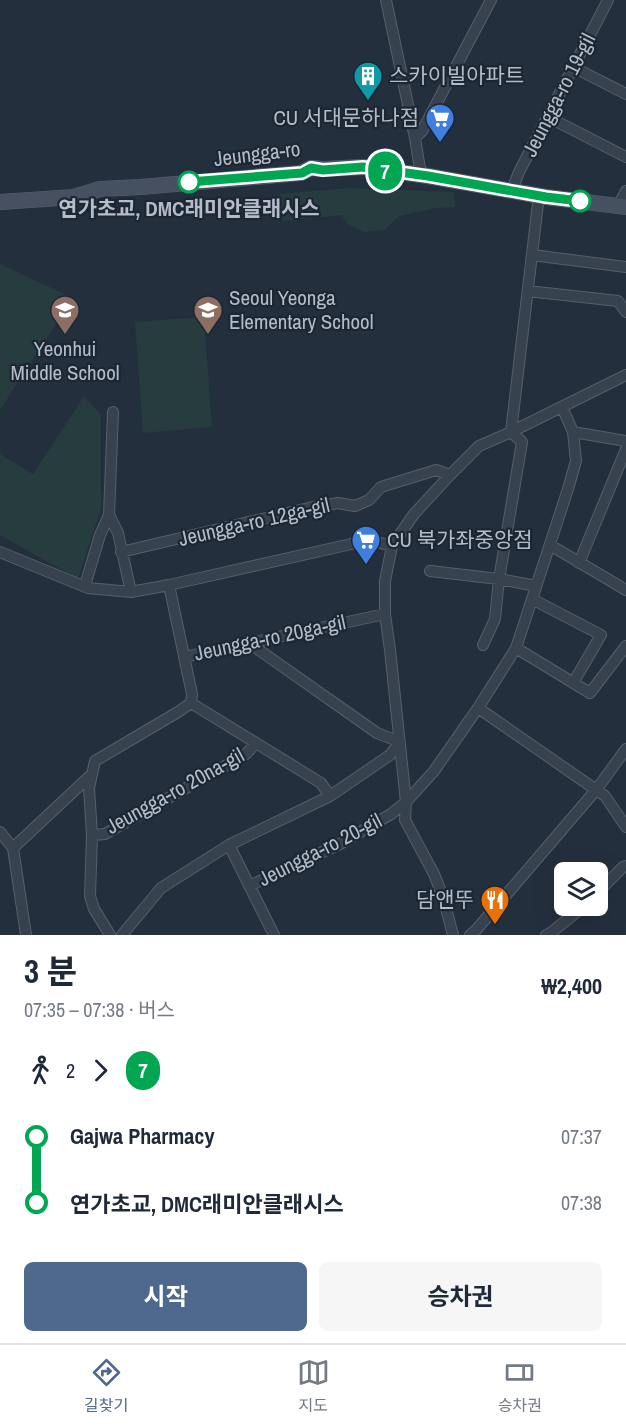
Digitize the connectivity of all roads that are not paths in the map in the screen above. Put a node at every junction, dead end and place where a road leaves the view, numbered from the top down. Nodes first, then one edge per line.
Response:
1 (386, 0) edge
2 (491, 0) edge
3 (608, 0) edge
4 (573, 67) junction
5 (626, 94) edge
6 (548, 117) junction
7 (415, 138) junction
8 (626, 156) edge
9 (421, 175) junction
10 (512, 190) junction
11 (626, 191) edge
12 (540, 195) junction
13 (0, 202) edge
14 (622, 206) edge
15 (532, 255) junction
16 (626, 267) edge
17 (528, 291) junction
18 (626, 312) edge
19 (626, 375) edge
20 (562, 407) junction
21 (113, 412) dead end
22 (511, 432) junction
23 (573, 432) junction
24 (626, 441) edge
25 (626, 449) edge
26 (622, 474) edge
27 (450, 475) junction
28 (109, 515) junction
29 (550, 545) junction
30 (392, 546) junction
31 (0, 552) edge
32 (121, 552) junction
33 (579, 563) junction
34 (430, 571) dead end
35 (499, 579) junction
36 (169, 585) junction
37 (536, 586) junction
38 (88, 588) junction
39 (626, 590) edge
40 (130, 592) junction
41 (532, 599) junction
42 (385, 614) junction
43 (249, 643) junction
44 (483, 645) dead end
45 (626, 646) edge
46 (516, 648) junction
47 (184, 657) junction
48 (573, 683) junction
49 (191, 703) junction
50 (478, 708) junction
51 (400, 742) junction
52 (256, 743) junction
53 (626, 749) edge
54 (92, 774) junction
55 (596, 790) junction
56 (330, 796) junction
57 (406, 802) junction
58 (626, 827) edge
59 (0, 832) edge
60 (92, 835) junction
61 (229, 845) junction
62 (13, 848) junction
63 (626, 866) edge
64 (608, 882) edge
65 (249, 886) junction
66 (572, 916) edge
67 (26, 935) edge
68 (110, 935) edge
69 (122, 935) edge
70 (274, 935) edge
71 (453, 935) edge
72 (470, 935) edge
73 (546, 935) edge

1 - 7 street
2 - 7 street
3 - 4 street, Jeungga-ro 19-gil
4 - 5 street
4 - 6 street, Jeungga-ro 19-gil
6 - 8 street
6 - 10 street, Jeungga-ro 19-gil
7 - 9 street
9 - 10 main road, Jeungga-ro
9 - 13 main road, Jeungga-ro
10 - 12 main road, Jeungga-ro
11 - 14 street
12 - 14 main road, Jeungga-ro
12 - 15 street
15 - 16 street
15 - 17 street
17 - 18 street
17 - 22 street
19 - 20 street, Jeungga-ro 20-gil
20 - 22 street, Jeungga-ro 20-gil
20 - 23 street
21 - 28 street
22 - 27 street, Jeungga-ro 20-gil
22 - 35 street
23 - 24 street
23 - 29 street
25 - 26 street
26 - 33 street
27 - 30 street, Jeungga-ro 20-gil
27 - 32 street, Jeungga-ro 12ga-gil
28 - 32 street
28 - 38 street
29 - 33 street
29 - 37 street
30 - 36 street, Jeungga-ro 12ga-gil
30 - 42 street, Jeungga-ro 20-gil
31 - 38 street, Jeungga-ro 12ga-gil
32 - 40 street
33 - 39 street
34 - 35 street
35 - 37 street
35 - 44 street
36 - 40 street, Jeungga-ro 12ga-gil
36 - 47 street
37 - 41 street
38 - 40 street, Jeungga-ro 12ga-gil
41 - 46 street
41 - 48 street
42 - 43 street, Jeungga-ro 20ga-gil
42 - 51 street, Jeungga-ro 20-gil
43 - 47 street, Jeungga-ro 20ga-gil
43 - 51 street
45 - 48 street
46 - 48 street
46 - 50 street
47 - 49 street, Jeungga-ro 20ga-gil
49 - 52 street, Jeungga-ro 20na-gil
49 - 54 street
50 - 55 street
50 - 57 street
51 - 56 street
51 - 57 street, Jeungga-ro 20-gil
52 - 56 street, Jeungga-ro 20na-gil
52 - 60 street, Jeungga-ro 20na-gil
53 - 55 street
54 - 60 street
54 - 62 street
55 - 58 street
55 - 72 street
56 - 61 street
57 - 65 street, Jeungga-ro 20-gil
57 - 71 street, Jeungga-ro 20-gil
59 - 62 street
60 - 68 street
61 - 65 street
61 - 69 street
62 - 67 street
63 - 64 street
65 - 70 street, Jeungga-ro 20-gil
66 - 73 street

